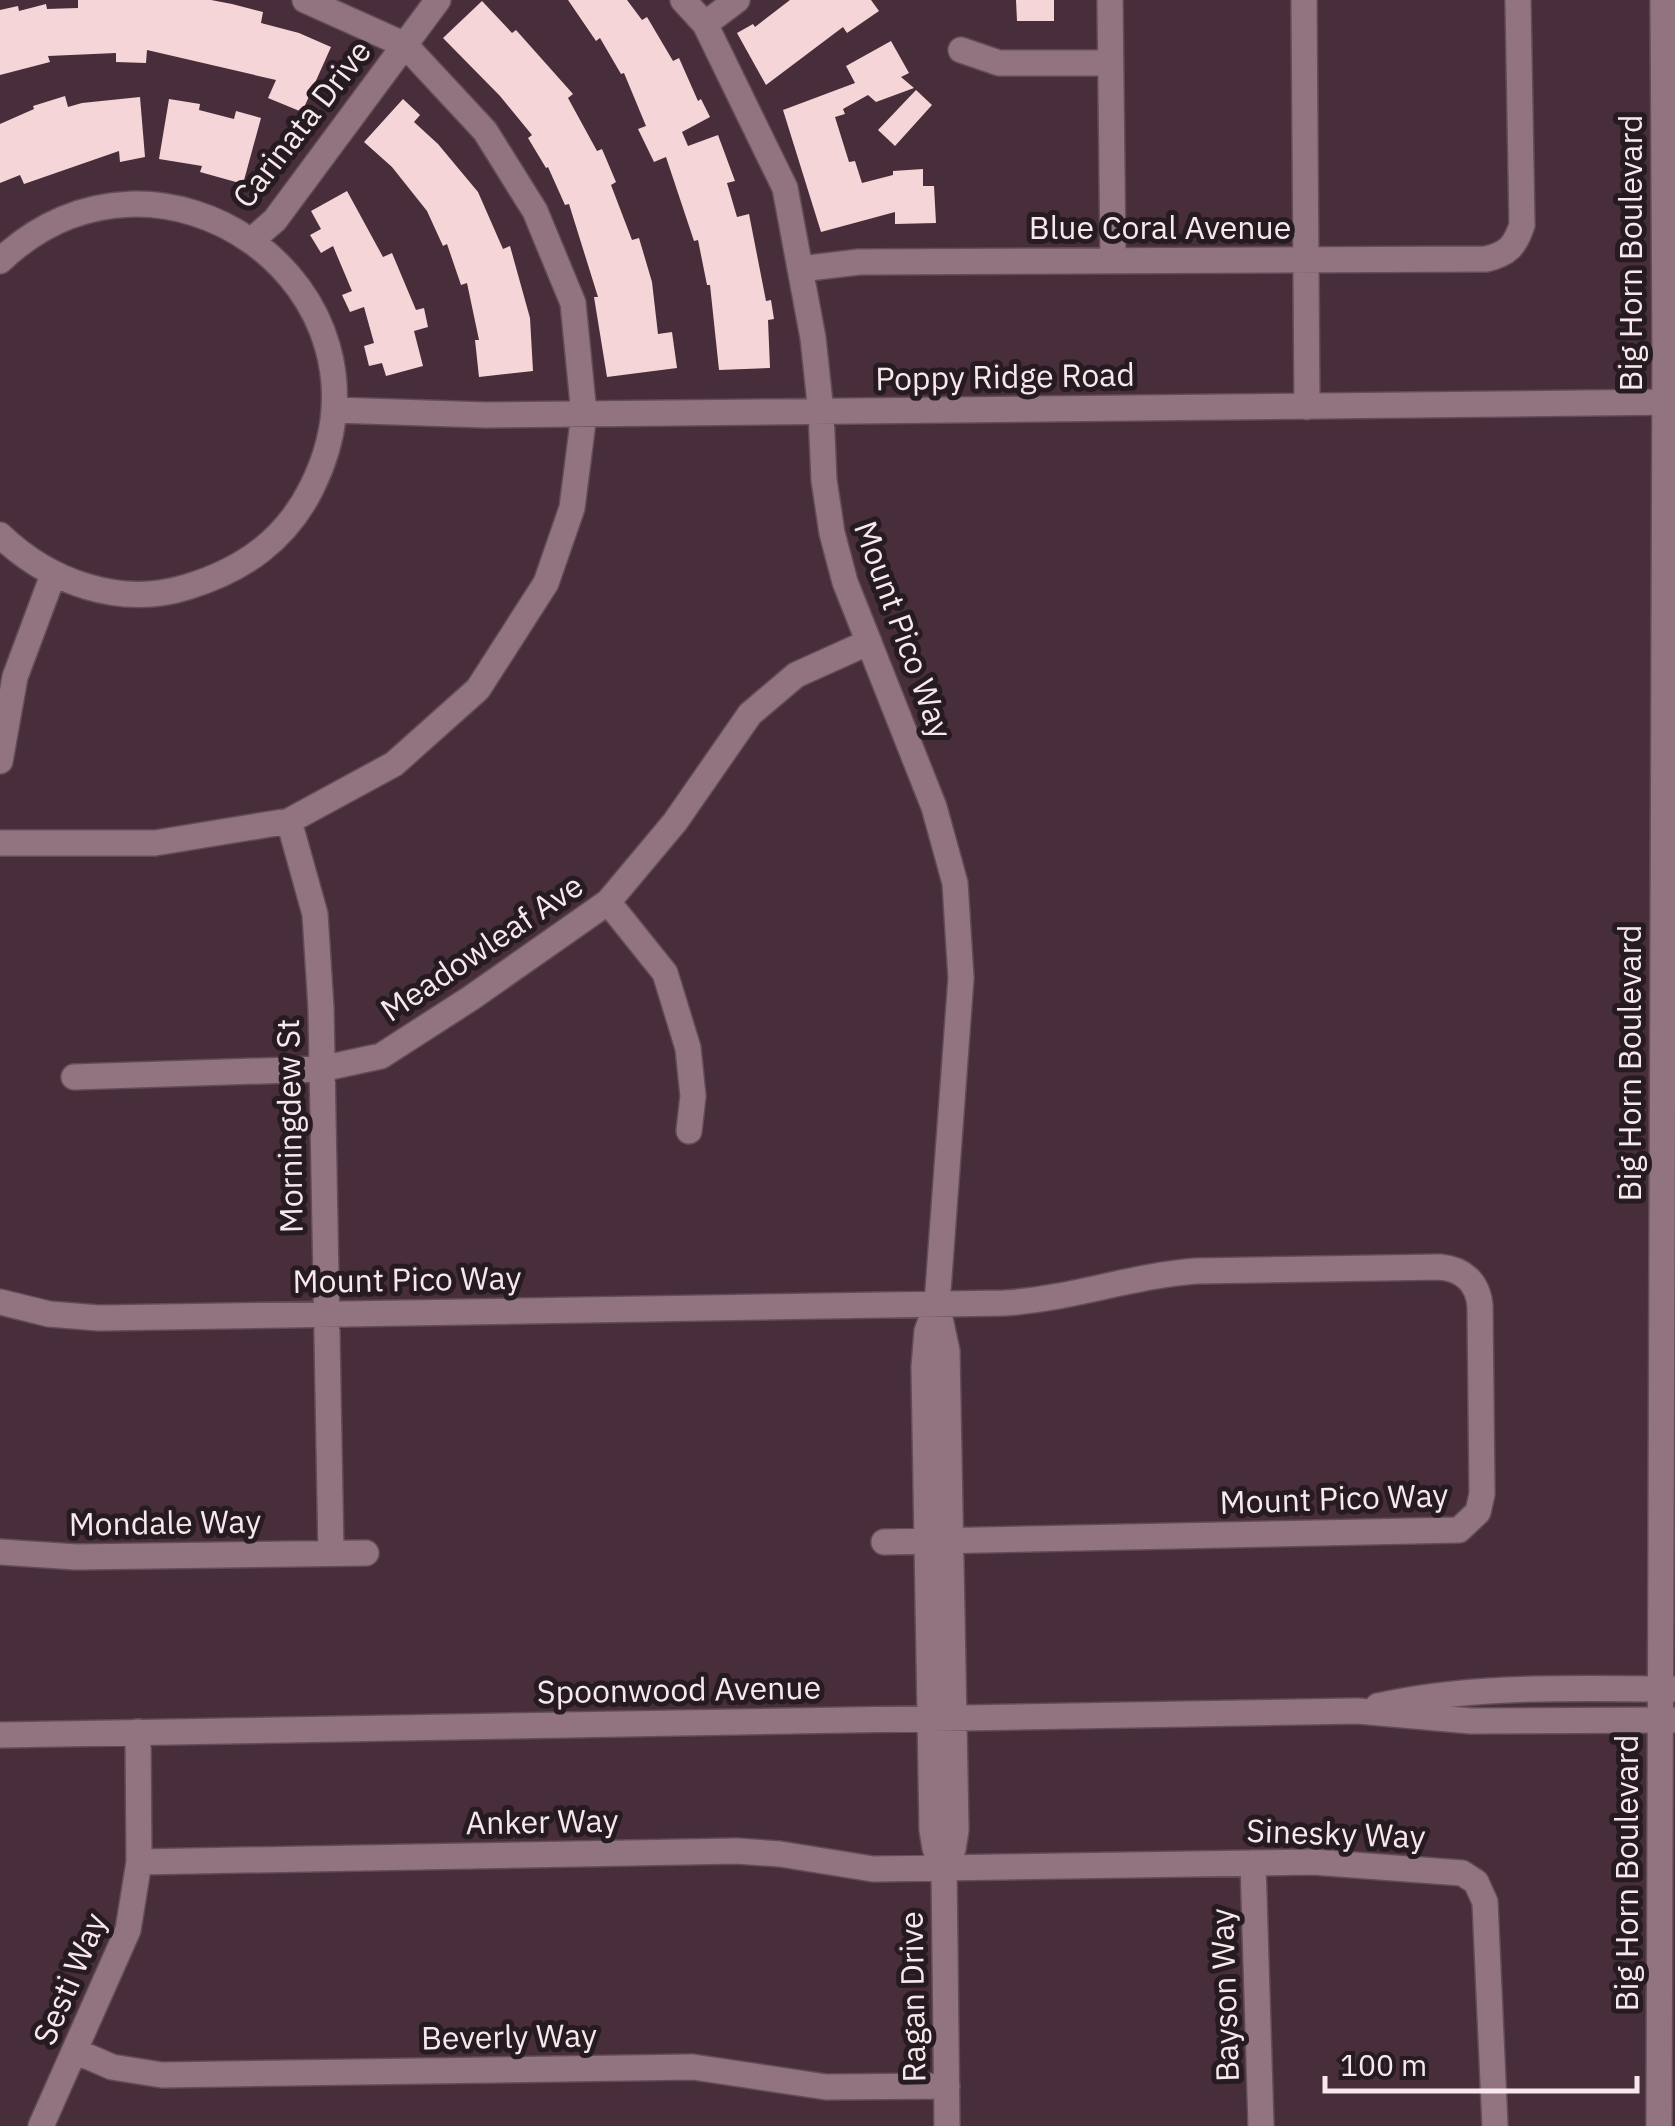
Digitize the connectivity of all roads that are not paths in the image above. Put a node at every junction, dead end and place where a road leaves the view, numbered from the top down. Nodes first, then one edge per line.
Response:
1 (305, 0) edge
2 (438, 0) edge
3 (683, 0) edge
4 (737, 0) edge
5 (1110, 0) edge
6 (1304, 0) edge
7 (1518, 0) edge
8 (1663, 0) edge
9 (705, 24) junction
10 (405, 44) junction
11 (961, 50) dead end
12 (1110, 63) junction
13 (252, 240) junction
14 (1307, 260) junction
15 (1113, 261) junction
16 (0, 262) edge
17 (800, 269) junction
18 (1670, 402) edge
19 (1307, 407) junction
20 (335, 410) junction
21 (822, 412) junction
22 (584, 414) junction
23 (0, 535) edge
24 (53, 575) junction
25 (869, 642) junction
26 (0, 761) edge
27 (289, 821) junction
28 (0, 843) edge
29 (608, 902) junction
30 (321, 1069) junction
31 (74, 1078) dead end
32 (690, 1131) dead end
33 (0, 1302) edge
34 (938, 1304) junction
35 (326, 1314) junction
36 (884, 1542) dead end
37 (939, 1542) junction
38 (0, 1552) edge
39 (331, 1553) junction
40 (366, 1553) dead end
41 (1668, 1689) edge
42 (1358, 1710) junction
43 (942, 1718) junction
44 (1668, 1720) edge
45 (138, 1732) junction
46 (0, 1734) edge
47 (140, 1862) junction
48 (1253, 1863) junction
49 (944, 1868) junction
50 (75, 2052) junction
51 (947, 2086) junction
52 (41, 2126) edge
53 (947, 2126) edge
54 (1261, 2126) edge
55 (1495, 2126) edge
56 (1659, 2126) edge

1 - 10 street
2 - 10 street, Carinata Drive
3 - 9 street, Mount Pico Way
4 - 9 street
5 - 12 street
6 - 14 street
7 - 14 street, Blue Coral Avenue
8 - 18 street, Big Horn Boulevard
9 - 17 street, Mount Pico Way
10 - 13 street, Carinata Drive
10 - 22 street
11 - 12 street
12 - 15 street
13 - 16 street
13 - 20 street
14 - 15 street, Blue Coral Avenue
14 - 19 street
15 - 17 street, Blue Coral Avenue
17 - 21 street, Mount Pico Way
18 - 19 street, Poppy Ridge Road
18 - 41 street, Big Horn Boulevard
19 - 21 street, Poppy Ridge Road
20 - 22 street, Poppy Ridge Road
20 - 24 street
21 - 22 street, Poppy Ridge Road
21 - 25 street, Mount Pico Way
22 - 27 street
23 - 24 street
24 - 26 street
25 - 29 street, Meadowleaf Ave
25 - 34 street, Mount Pico Way
27 - 28 street
27 - 30 street, Morningdew St
29 - 30 street, Meadowleaf Ave
29 - 32 street
30 - 31 street, Meadowleaf Ave
30 - 35 street, Morningdew St
33 - 35 street, Mount Pico Way
34 - 35 street, Mount Pico Way
34 - 37 street, Mount Pico Way
34 - 37 street, Mount Pico Way
35 - 39 street, Morningdew St
36 - 37 street, Mount Pico Way
37 - 43 street, Mount Pico Way
38 - 39 street, Mondale Way
39 - 40 street, Mondale Way
41 - 42 street, Spoonwood Avenue
41 - 44 street, Big Horn Boulevard
42 - 43 street, Spoonwood Avenue
42 - 44 street, Spoonwood Avenue
43 - 45 street, Spoonwood Avenue
43 - 49 street, Ragan Drive
44 - 56 street, Big Horn Boulevard
45 - 46 street, Spoonwood Avenue
45 - 47 street, Sesti Way
47 - 49 street, Anker Way
47 - 50 street, Sesti Way
48 - 49 street, Sinesky Way
48 - 54 street, Bayson Way
48 - 55 street, Sinesky Way
49 - 51 street, Ragan Drive
50 - 51 street, Beverly Way
50 - 52 street, Sesti Way
51 - 53 street, Ragan Drive

